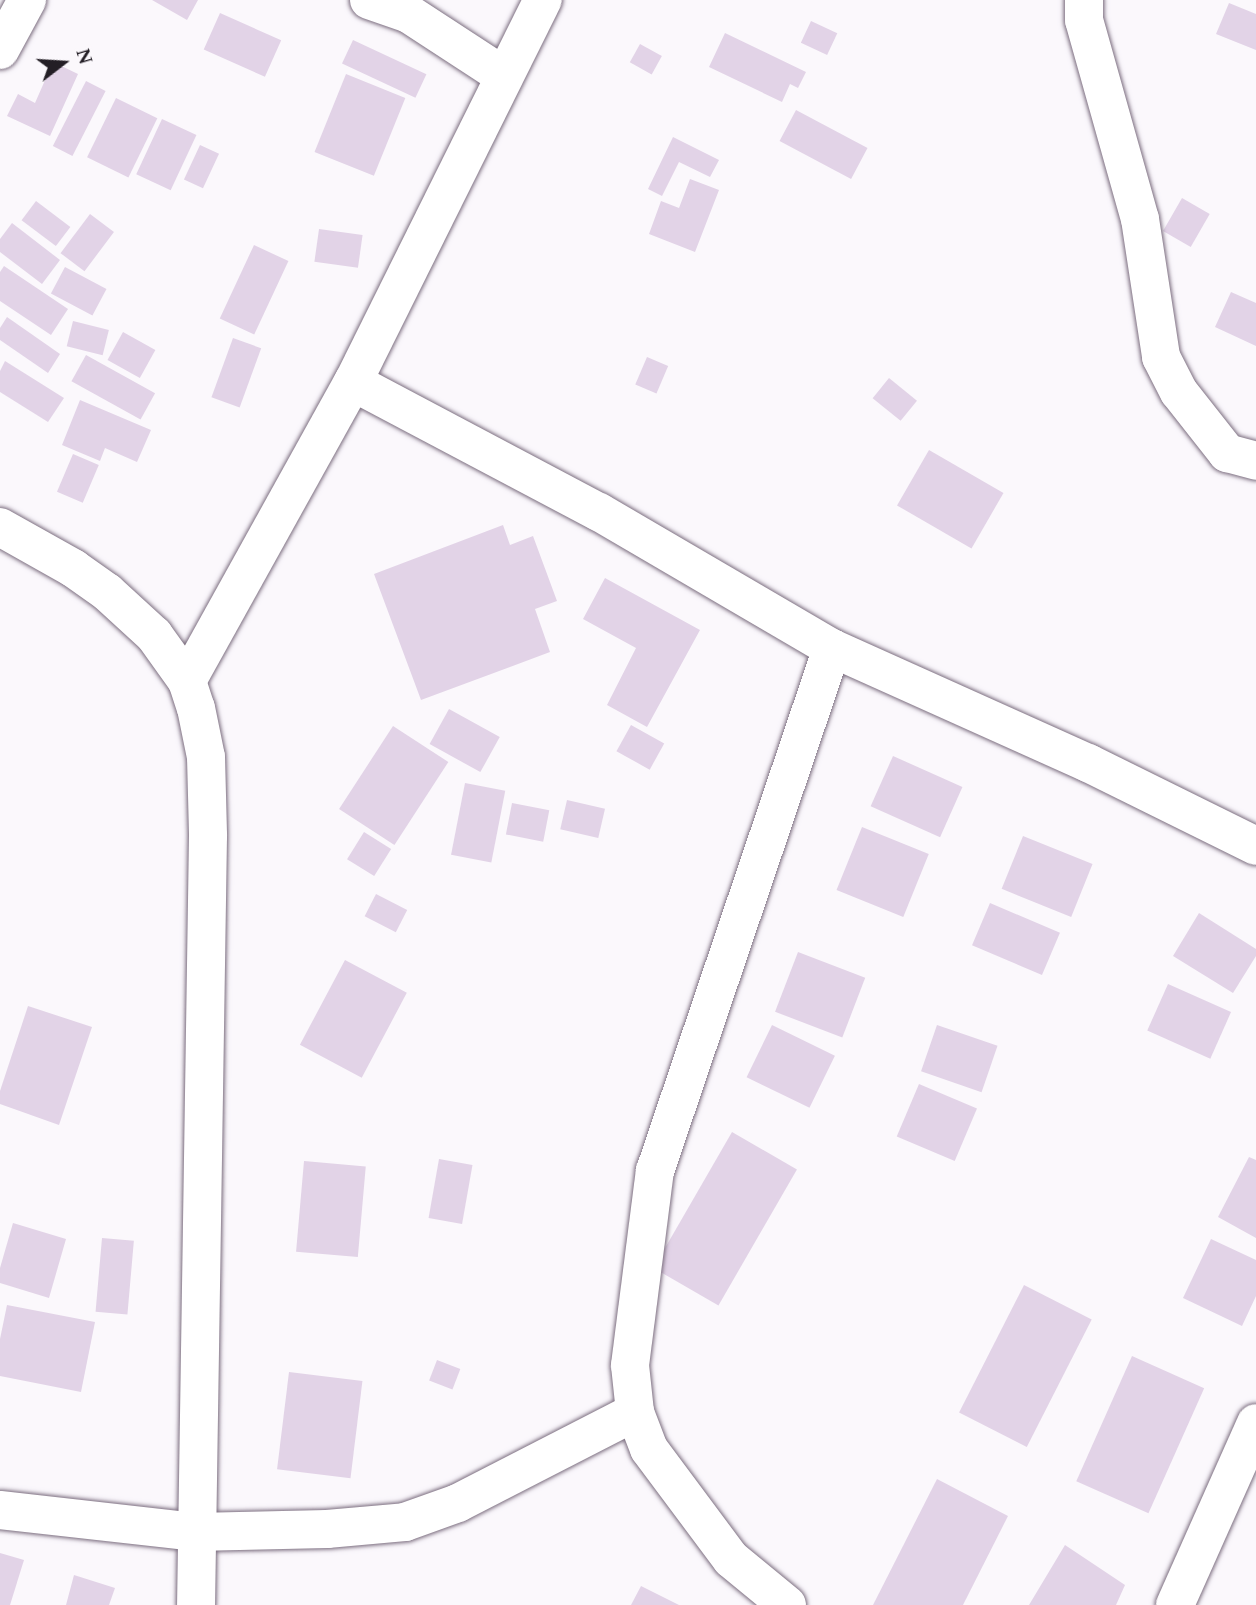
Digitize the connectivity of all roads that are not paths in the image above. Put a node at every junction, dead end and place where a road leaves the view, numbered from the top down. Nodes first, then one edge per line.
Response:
1 (27, 0) edge
2 (369, 0) edge
3 (543, 0) edge
4 (1084, 0) edge
5 (0, 50) edge
6 (504, 76) junction
7 (354, 382) junction
8 (1256, 461) edge
9 (0, 527) edge
10 (832, 648) junction
11 (187, 681) junction
12 (1256, 846) edge
13 (635, 1412) junction
14 (1256, 1423) edge
15 (0, 1510) edge
16 (195, 1532) junction
17 (196, 1605) edge
18 (787, 1605) edge
19 (1175, 1605) edge

1 - 5 street
2 - 6 street
3 - 6 street
4 - 8 street
6 - 7 street
7 - 10 street
7 - 11 street
9 - 11 street
10 - 12 street
10 - 13 street
11 - 16 street
13 - 16 street
13 - 18 street
14 - 19 street
15 - 16 street
16 - 17 street

